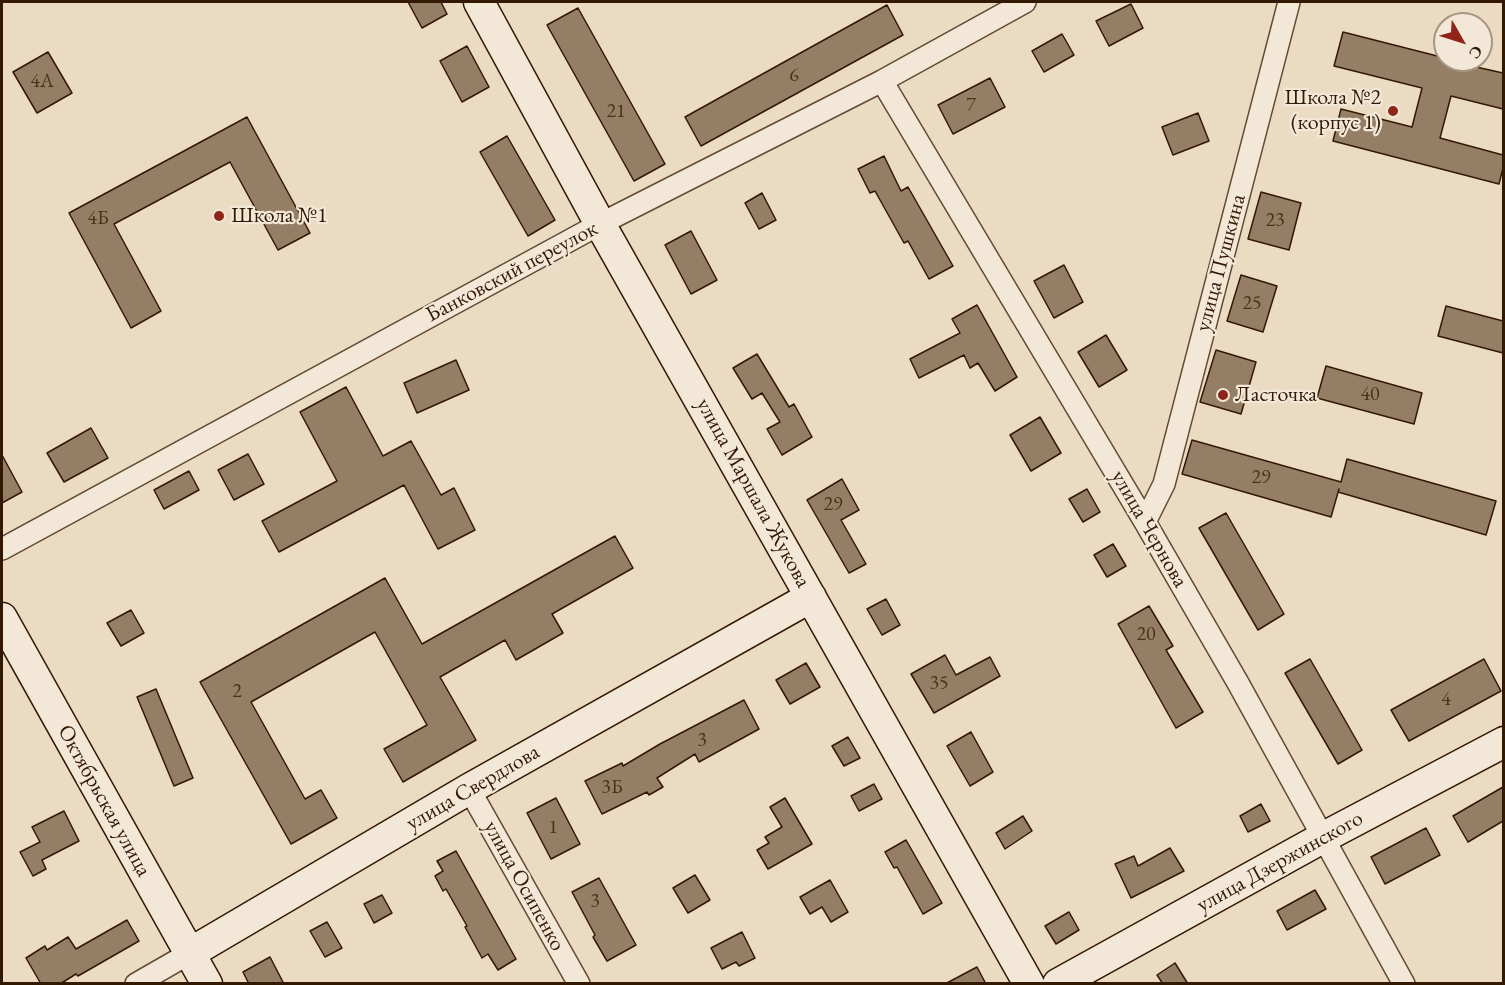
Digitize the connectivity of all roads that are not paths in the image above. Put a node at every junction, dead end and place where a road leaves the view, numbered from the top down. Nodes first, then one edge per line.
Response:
1 (479, 2) edge
2 (1025, 2) edge
3 (1289, 2) edge
4 (882, 81) junction
5 (600, 224) junction
6 (1146, 522) junction
7 (2, 549) edge
8 (811, 597) junction
9 (2, 618) edge
10 (1503, 742) edge
11 (469, 789) junction
12 (1324, 837) junction
13 (190, 953) junction
14 (136, 984) edge
15 (207, 984) edge
16 (579, 984) edge
17 (1029, 984) edge
18 (1058, 984) edge
19 (1404, 984) edge

1 - 5 street, улица Маршала Жукова
2 - 4 street, Банковский переулок
3 - 6 street, улица Пушкина
4 - 5 street, Банковский переулок
4 - 6 street, улица Чернова
5 - 7 street, Банковский переулок
5 - 8 street, улица Маршала Жукова
6 - 12 street, улица Чернова
8 - 11 street, улица Свердлова
8 - 17 street, улица Маршала Жукова
9 - 13 street, Октябрьская улица
10 - 12 street, улица Дзержинского
11 - 13 street, улица Свердлова
11 - 16 street, улица Осипенко
12 - 18 street, улица Дзержинского
12 - 19 street, улица Чернова
13 - 14 street, улица Свердлова
13 - 15 street, Октябрьская улица

